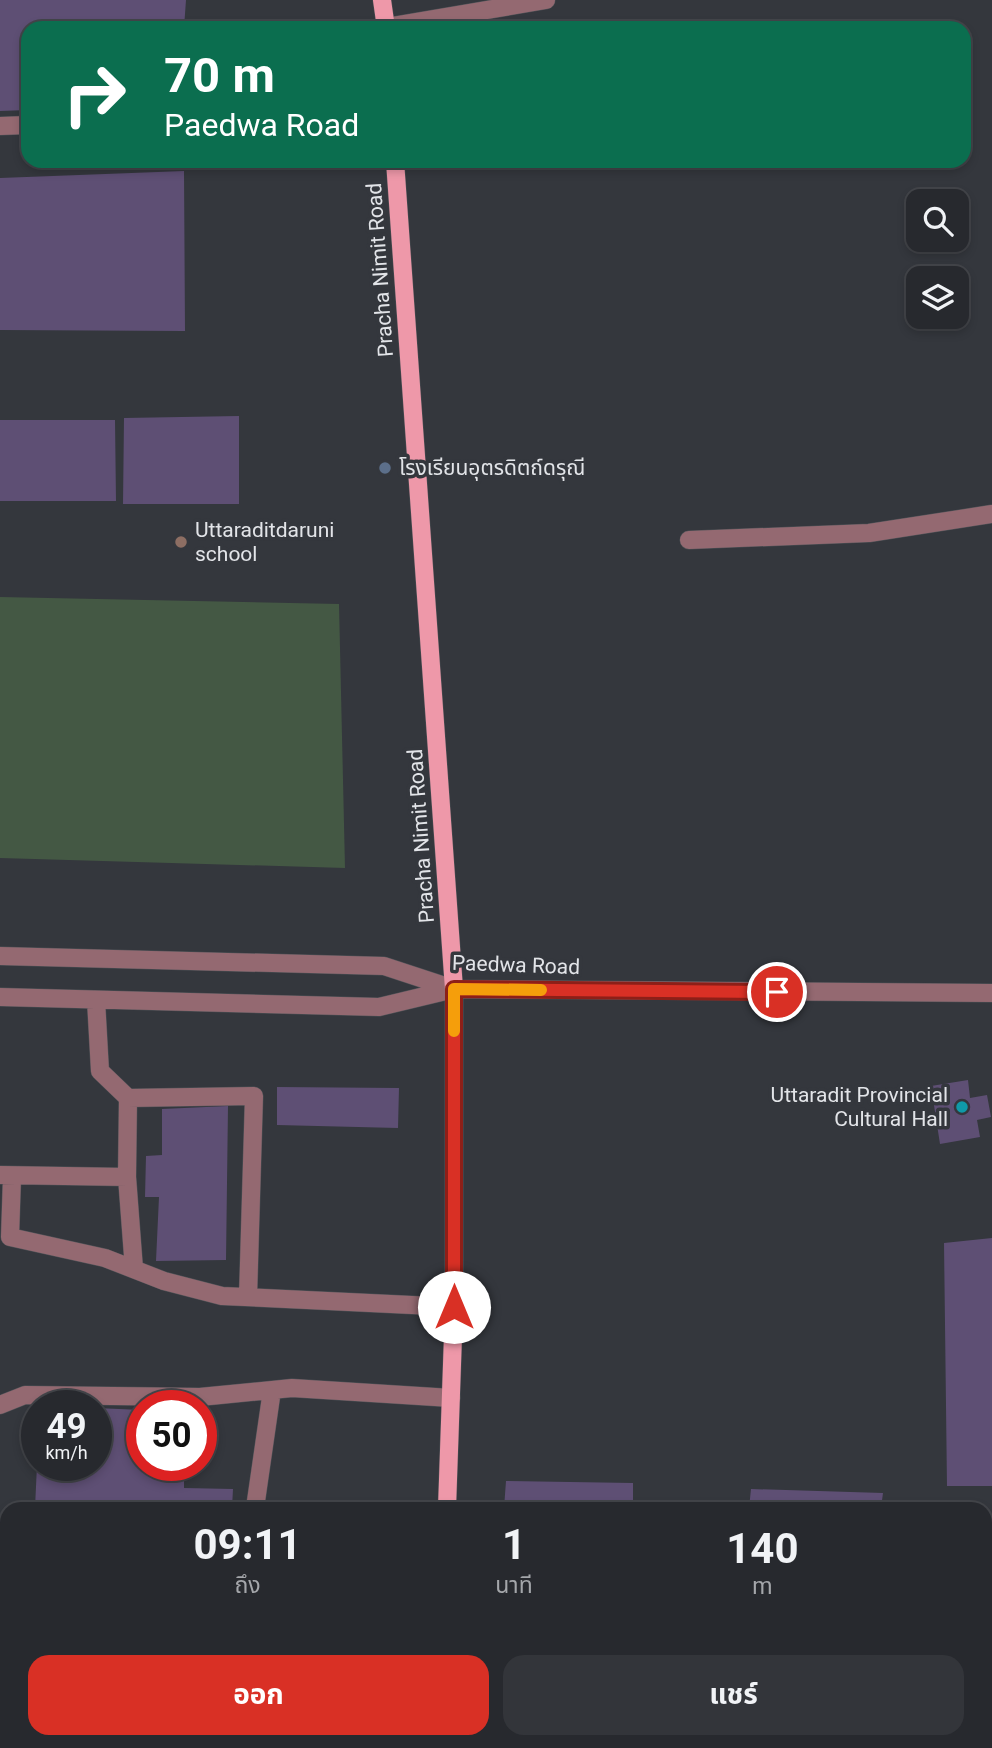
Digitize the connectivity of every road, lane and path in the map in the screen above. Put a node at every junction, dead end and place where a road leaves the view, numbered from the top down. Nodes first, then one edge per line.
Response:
1 (382, 0) edge
2 (546, 0) edge
3 (385, 21) edge
4 (426, 21) edge
5 (21, 125) edge
6 (0, 126) edge
7 (395, 168) edge
8 (992, 514) edge
9 (689, 540) dead end
10 (0, 956) edge
11 (454, 989) junction
12 (992, 993) edge
13 (0, 997) edge
14 (96, 1000) junction
15 (128, 1098) junction
16 (6, 1176) edge
17 (127, 1177) junction
18 (134, 1269) junction
19 (248, 1297) junction
20 (454, 1307) junction
21 (272, 1390) junction
22 (451, 1398) junction
23 (0, 1405) edge
24 (256, 1502) edge
25 (447, 1502) edge

1 - 3 main road
2 - 4 street
5 - 6 street
7 - 11 main road, Pracha Nimit Road
8 - 9 street
10 - 11 street, Paedwa Road
11 - 12 street, Paedwa Road
11 - 14 street
11 - 20 main road, Pracha Nimit Road
13 - 14 street
14 - 15 street
15 - 17 street
15 - 19 street
16 - 17 street
16 - 18 street
17 - 18 street
18 - 19 street
19 - 20 street
20 - 22 main road, Pracha Nimit Road
21 - 22 street
21 - 23 street
21 - 24 street
22 - 25 main road, Pracha Nimit Road

